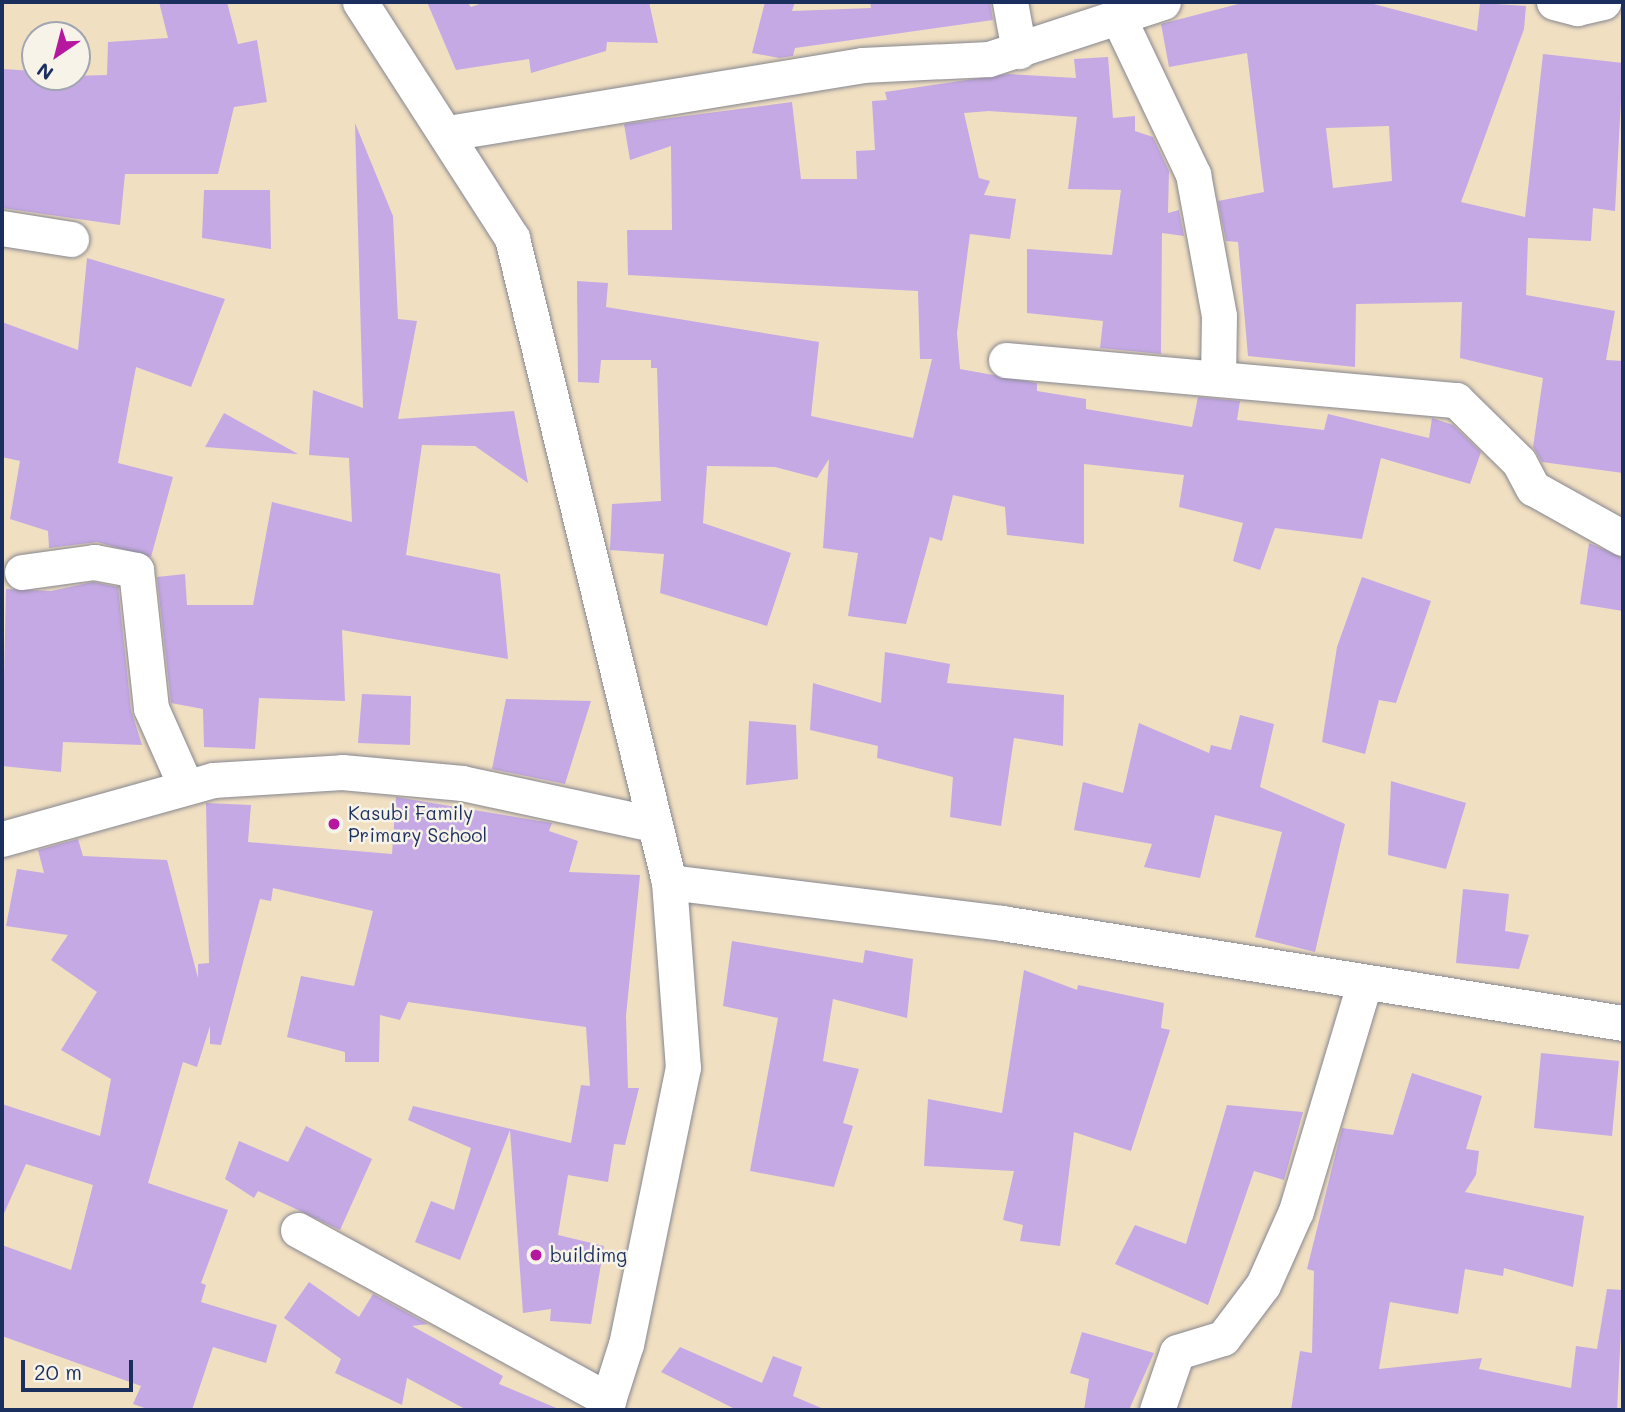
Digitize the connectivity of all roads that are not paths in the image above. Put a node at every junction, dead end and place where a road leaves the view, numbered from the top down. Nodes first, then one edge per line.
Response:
1 (360, 2) edge
2 (1010, 2) edge
3 (1163, 2) edge
4 (1554, 2) edge
5 (1603, 2) edge
6 (1119, 21) junction
7 (1019, 51) junction
8 (448, 133) junction
9 (2, 228) edge
10 (71, 239) dead end
11 (1006, 360) dead end
12 (1218, 378) junction
13 (1623, 538) edge
14 (22, 572) dead end
15 (187, 787) junction
16 (654, 824) junction
17 (2, 838) edge
18 (670, 882) junction
19 (1364, 984) junction
20 (1623, 1023) edge
21 (298, 1230) dead end
22 (606, 1405) edge
23 (1157, 1410) edge

1 - 8 street
2 - 7 street
3 - 6 street
4 - 5 street
6 - 7 street
6 - 12 street
7 - 8 street
8 - 16 street
9 - 10 street
11 - 12 street
12 - 13 street
14 - 15 street
15 - 16 street
15 - 17 street
16 - 18 street
18 - 19 street
18 - 22 street
19 - 20 street
19 - 23 street
21 - 22 street

